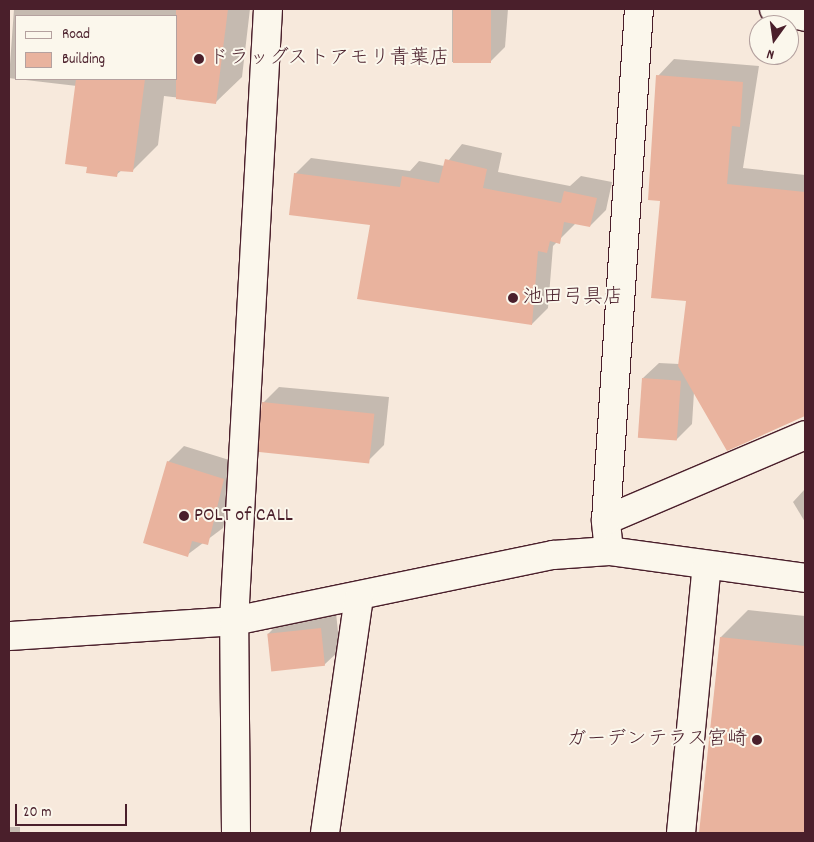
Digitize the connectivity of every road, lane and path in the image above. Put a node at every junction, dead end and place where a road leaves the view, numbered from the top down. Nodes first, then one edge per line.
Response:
1 (268, 9) edge
2 (639, 9) edge
3 (774, 9) edge
4 (805, 17) edge
5 (805, 435) edge
6 (606, 520) junction
7 (609, 551) junction
8 (707, 565) junction
9 (805, 578) edge
10 (359, 597) junction
11 (234, 621) junction
12 (9, 636) edge
13 (236, 833) edge
14 (325, 833) edge
15 (681, 833) edge

1 - 11 street
2 - 6 street
3 - 4 street
5 - 6 street
6 - 7 street
7 - 8 street
7 - 10 street
8 - 9 street
8 - 15 street
10 - 11 street
10 - 14 street
11 - 12 street
11 - 13 street

